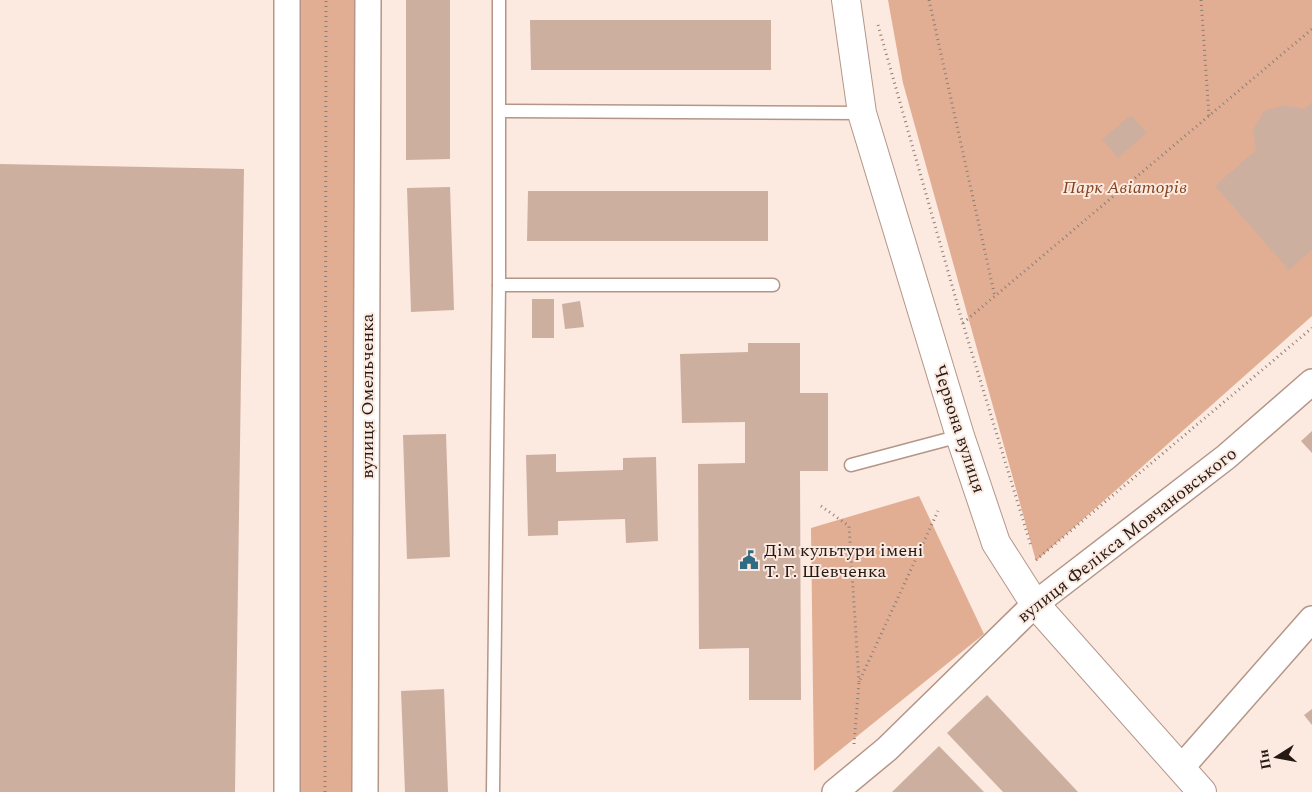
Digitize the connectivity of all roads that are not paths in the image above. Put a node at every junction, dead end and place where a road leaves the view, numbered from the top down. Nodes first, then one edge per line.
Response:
1 (286, 0) edge
2 (368, 0) edge
3 (500, 0) edge
4 (846, 0) edge
5 (500, 111) junction
6 (862, 113) junction
7 (499, 285) junction
8 (773, 285) dead end
9 (1312, 382) edge
10 (960, 436) junction
11 (851, 465) dead end
12 (1034, 604) junction
13 (1312, 619) edge
14 (1181, 768) junction
15 (287, 792) edge
16 (365, 792) edge
17 (493, 792) edge
18 (835, 792) edge
19 (1202, 792) edge

1 - 15 street
2 - 16 street, вулиця Омельченка
3 - 5 lane
4 - 6 main road, Червона вулиця
5 - 6 lane
5 - 7 lane
6 - 10 main road, Червона вулиця
7 - 8 lane
7 - 17 lane
9 - 12 street, вулиця Фелікса Мовчановського
10 - 11 lane
10 - 12 main road, Червона вулиця
12 - 14 main road, Червона вулиця
12 - 18 street, вулиця Фелікса Мовчановського
13 - 14 street
14 - 19 main road, Червона вулиця

